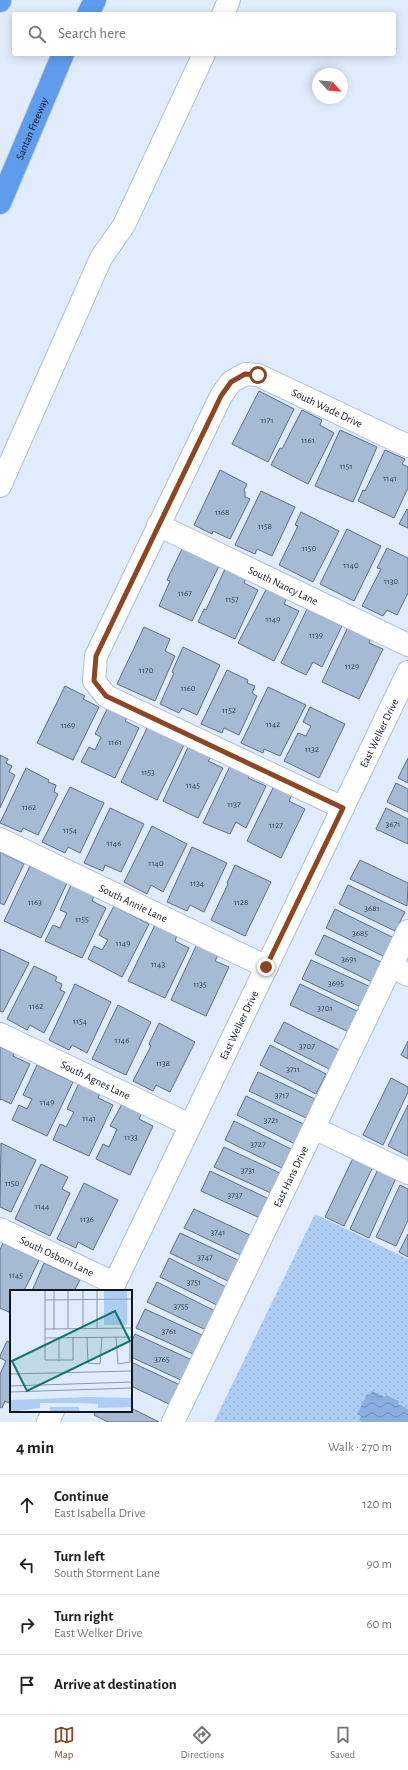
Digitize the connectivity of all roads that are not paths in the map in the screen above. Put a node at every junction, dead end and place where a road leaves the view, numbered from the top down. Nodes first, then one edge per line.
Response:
1 (86, 0) edge
2 (95, 0) edge
3 (229, 0) edge
4 (81, 12) edge
5 (89, 12) edge
6 (224, 12) edge
7 (62, 56) edge
8 (68, 56) edge
9 (203, 56) edge
10 (15, 168) junction
11 (0, 204) edge
12 (408, 446) edge
13 (0, 486) edge
14 (158, 525) junction
15 (408, 645) edge
16 (408, 672) edge
17 (343, 808) junction
18 (0, 839) edge
19 (408, 931) edge
20 (266, 967) junction
21 (400, 971) edge
22 (0, 1034) edge
23 (190, 1125) junction
24 (314, 1128) junction
25 (408, 1173) edge
26 (0, 1229) edge
27 (112, 1287) edge
28 (53, 1412) edge
29 (48, 1422) edge
30 (173, 1422) edge

1 - 4 highway
2 - 5 highway
3 - 6 street
7 - 10 highway, Santan Freeway
8 - 10 highway
9 - 13 street
10 - 11 highway, Santan Freeway
12 - 14 street, South Wade Drive
14 - 15 street, South Nancy Lane
14 - 17 street
16 - 17 street, East Welker Drive
17 - 20 street, East Welker Drive
18 - 20 street, South Annie Lane
19 - 21 street, East Hans Drive
20 - 23 street, East Welker Drive
21 - 24 street, East Hans Drive
22 - 23 street, South Agnes Lane
23 - 27 street, East Welker Drive
24 - 25 street
24 - 30 street, East Hans Drive
26 - 27 street, South Osborn Lane
28 - 29 street

